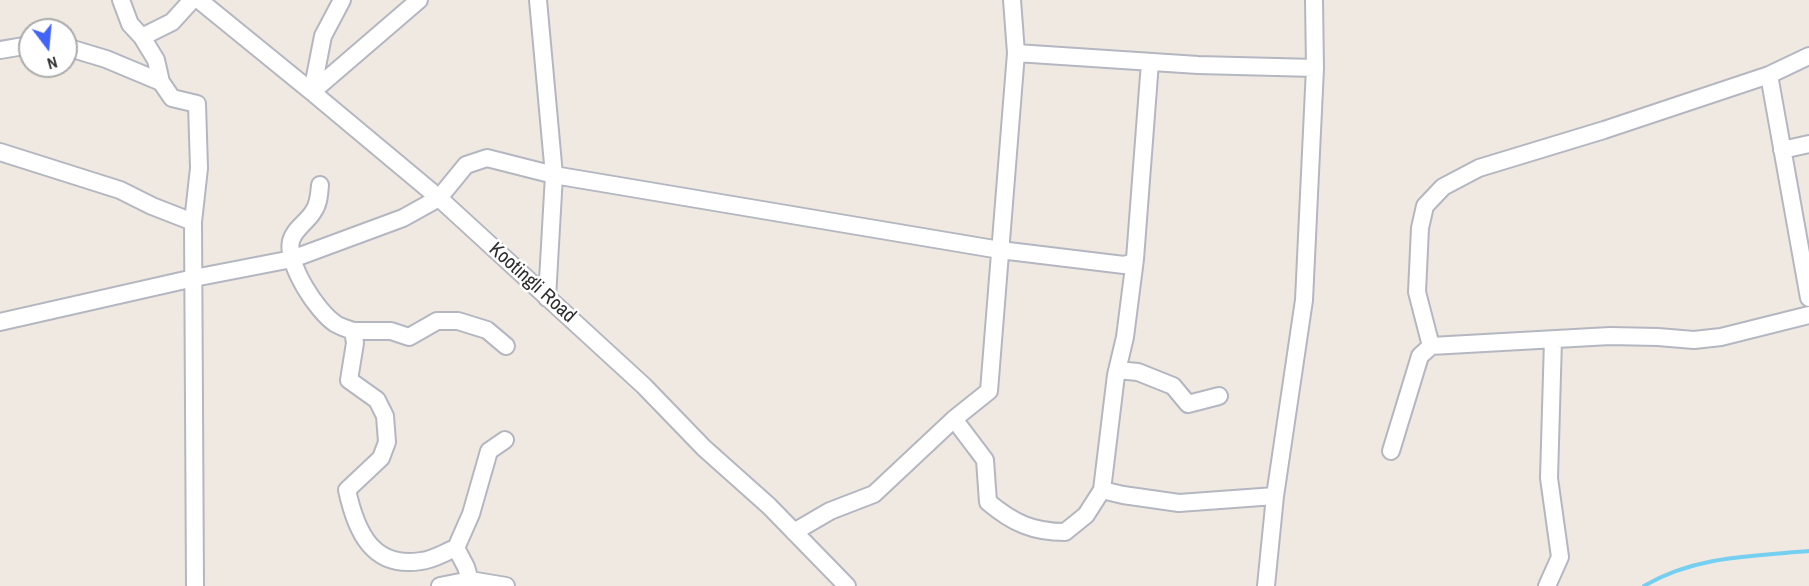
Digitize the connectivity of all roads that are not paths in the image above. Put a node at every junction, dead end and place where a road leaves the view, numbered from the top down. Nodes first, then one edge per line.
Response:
1 (121, 0) edge
2 (192, 0) edge
3 (199, 0) edge
4 (342, 0) edge
5 (419, 0) edge
6 (538, 0) edge
7 (1012, 0) edge
8 (1314, 0) edge
9 (142, 37) junction
10 (18, 47) edge
11 (0, 50) edge
12 (78, 51) edge
13 (1016, 53) junction
14 (1809, 56) edge
15 (1150, 62) junction
16 (1315, 68) junction
17 (1768, 75) junction
18 (161, 82) junction
19 (312, 92) junction
20 (1809, 144) edge
21 (1782, 150) junction
22 (0, 152) edge
23 (554, 175) junction
24 (320, 185) dead end
25 (439, 198) junction
26 (192, 222) junction
27 (1000, 250) junction
28 (292, 259) junction
29 (1135, 259) junction
30 (194, 278) junction
31 (547, 298) junction
32 (1809, 298) edge
33 (1809, 315) edge
34 (0, 322) edge
35 (353, 331) junction
36 (1553, 340) junction
37 (506, 346) dead end
38 (1431, 346) junction
39 (1117, 370) junction
40 (1219, 396) dead end
41 (954, 420) junction
42 (506, 440) dead end
43 (1391, 451) dead end
44 (1102, 490) junction
45 (1275, 496) junction
46 (794, 532) junction
47 (456, 548) junction
48 (470, 580) junction
49 (195, 586) edge
50 (440, 586) edge
51 (506, 586) edge
52 (847, 586) edge
53 (1266, 586) edge
54 (1546, 586) edge

1 - 9 street
2 - 9 street
3 - 19 street, Kootingli Road
4 - 19 street
5 - 19 street
6 - 23 street
7 - 13 street
8 - 16 street
9 - 18 street
10 - 11 street
12 - 18 street
13 - 15 street
13 - 27 street
14 - 17 street
15 - 16 street
15 - 29 street
16 - 45 street
17 - 21 street
17 - 38 street
18 - 26 street
19 - 25 street, Kootingli Road
20 - 21 street
21 - 32 street
22 - 26 street
23 - 25 street
23 - 27 street
23 - 31 street
24 - 28 street
25 - 28 street
25 - 31 street, Kootingli Road
26 - 30 street
27 - 29 street
27 - 41 street
28 - 30 street
28 - 35 street
29 - 39 street
30 - 34 street
30 - 49 street
31 - 46 street, Kootingli Road
33 - 36 street
35 - 37 street
35 - 47 street
36 - 38 street
36 - 54 street
38 - 43 street
39 - 40 street
39 - 44 street
41 - 44 street
41 - 46 street
42 - 47 street
44 - 45 street
45 - 53 street
46 - 52 street, Kootingli Road
47 - 48 street
48 - 50 street
48 - 51 street

